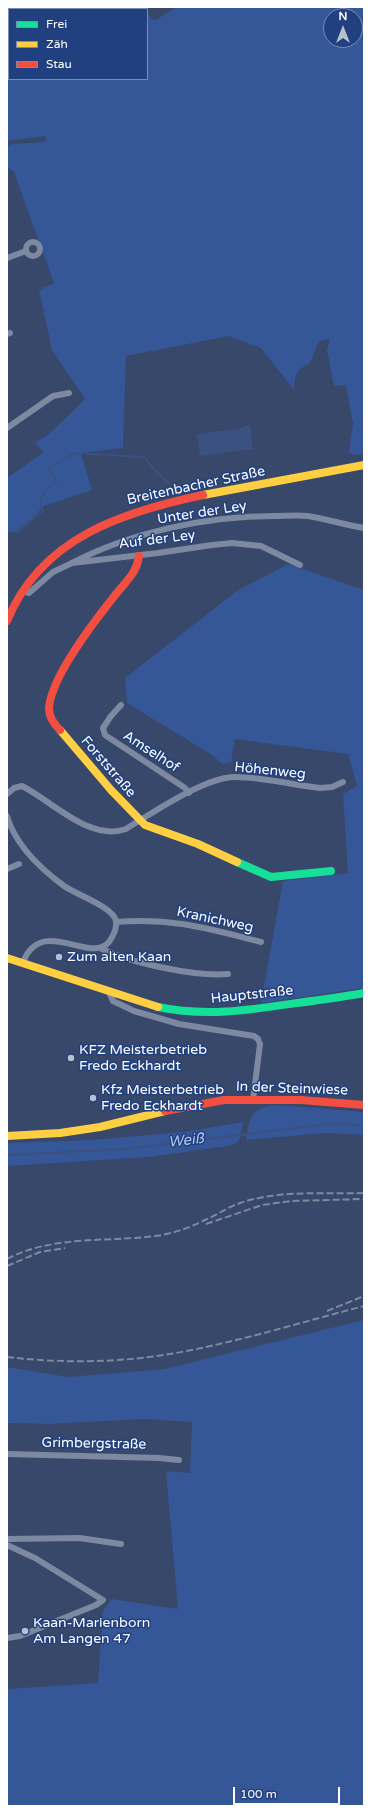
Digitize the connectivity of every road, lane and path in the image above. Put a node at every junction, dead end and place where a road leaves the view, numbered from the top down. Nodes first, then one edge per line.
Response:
1 (26, 251) dead end
2 (7, 258) edge
3 (69, 393) dead end
4 (7, 428) edge
5 (364, 465) edge
6 (364, 528) edge
7 (139, 556) junction
8 (72, 563) junction
9 (300, 565) dead end
10 (22, 591) junction
11 (7, 621) edge
12 (121, 705) dead end
13 (343, 782) dead end
14 (189, 793) junction
15 (7, 794) edge
16 (7, 816) edge
17 (140, 821) junction
18 (19, 864) dead end
19 (7, 869) edge
20 (331, 871) dead end
21 (116, 922) junction
22 (261, 942) dead end
23 (100, 948) junction
24 (7, 958) edge
25 (23, 962) junction
26 (228, 974) dead end
27 (109, 992) junction
28 (364, 994) edge
29 (253, 1100) junction
30 (364, 1105) edge
31 (7, 1136) edge
32 (7, 1454) edge
33 (179, 1460) dead end
34 (7, 1539) edge
35 (121, 1544) dead end
36 (7, 1545) edge
37 (7, 1638) edge

1 - 2 street
3 - 4 street
5 - 10 street, Breitenbacher Straße
6 - 8 street, Unter der Ley
7 - 8 street, Auf der Ley
7 - 9 street, Auf der Ley
7 - 17 street, Forststraße
8 - 10 street, Auf der Ley
10 - 11 street, Breitenbacher Straße
12 - 14 street, Amselhof
13 - 14 street, Höhenweg
14 - 17 street, Höhenweg
15 - 17 street, Höhenweg
16 - 21 street
17 - 20 street, Forststraße
18 - 19 street
21 - 22 street, Kranichweg
21 - 23 street
23 - 25 street
23 - 26 street
24 - 25 street, Hauptstraße
25 - 27 street, Hauptstraße
27 - 28 street, Hauptstraße
27 - 29 street
29 - 30 street, In der Steinwiese
29 - 31 street, In der Steinwiese
32 - 33 street, Grimbergstraße
34 - 35 street
36 - 37 street

